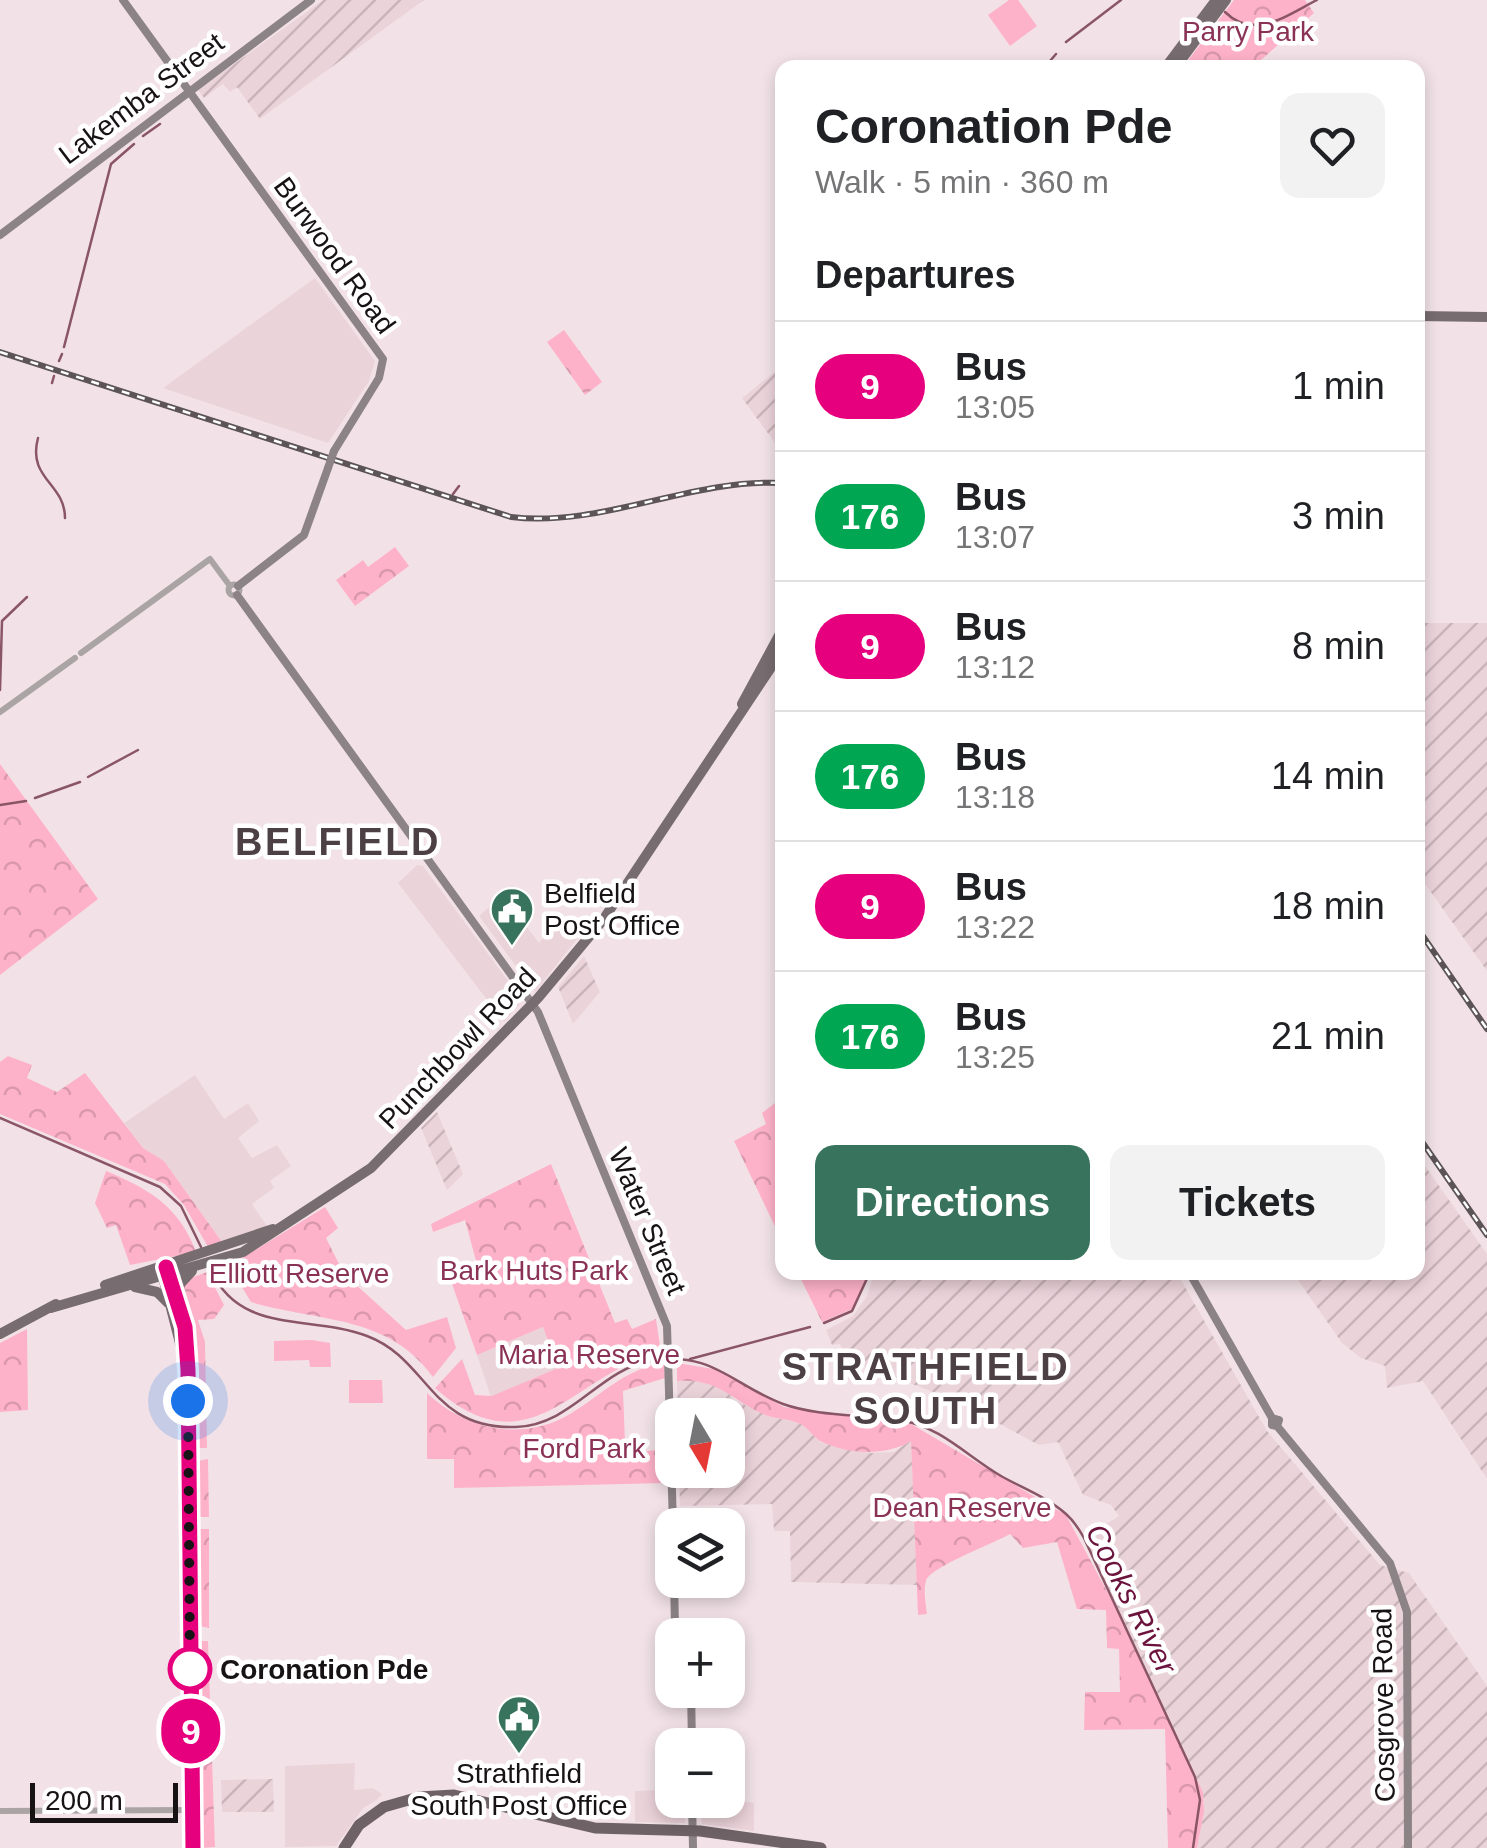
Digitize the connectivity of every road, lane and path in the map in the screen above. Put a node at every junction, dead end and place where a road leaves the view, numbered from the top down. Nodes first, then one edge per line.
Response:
1 (123, 0) edge
2 (311, 0) edge
3 (1216, 0) edge
4 (1226, 0) edge
5 (1171, 60) edge
6 (1181, 60) edge
7 (188, 90) junction
8 (0, 235) edge
9 (1425, 316) edge
10 (1487, 317) edge
11 (235, 589) junction
12 (775, 643) edge
13 (775, 661) edge
14 (0, 712) edge
15 (732, 726) junction
16 (533, 1004) junction
17 (198, 1263) junction
18 (167, 1273) junction
19 (1195, 1280) edge
20 (127, 1287) junction
21 (176, 1307) junction
22 (52, 1308) junction
23 (0, 1334) edge
24 (672, 1508) edge
25 (0, 1810) edge
26 (192, 1810) junction
27 (693, 1839) edge
28 (193, 1848) edge
29 (344, 1848) edge
30 (352, 1848) edge
31 (776, 1848) edge
32 (822, 1848) edge
33 (1408, 1848) edge

1 - 7 main road, Burwood Road
2 - 7 main road, Lakemba Street
3 - 5 main road
4 - 6 main road
7 - 8 main road, Lakemba Street
7 - 11 main road, Burwood Road, bridge
9 - 10 main road
11 - 14 street
11 - 16 main road
12 - 15 main road, Punchbowl Road
13 - 15 main road, Punchbowl Road
15 - 16 main road, Punchbowl Road
16 - 17 main road, Punchbowl Road
16 - 24 main road, Water Street
17 - 18 main road, Punchbowl Road
17 - 21 main road
18 - 20 main road
18 - 21 main road
18 - 22 main road
19 - 33 main road, Cosgrove Road
20 - 21 main road
20 - 22 main road
21 - 26 main road
22 - 23 main road
25 - 26 street
26 - 28 main road
27 - 29 highway
27 - 30 highway
27 - 31 highway
27 - 32 highway

